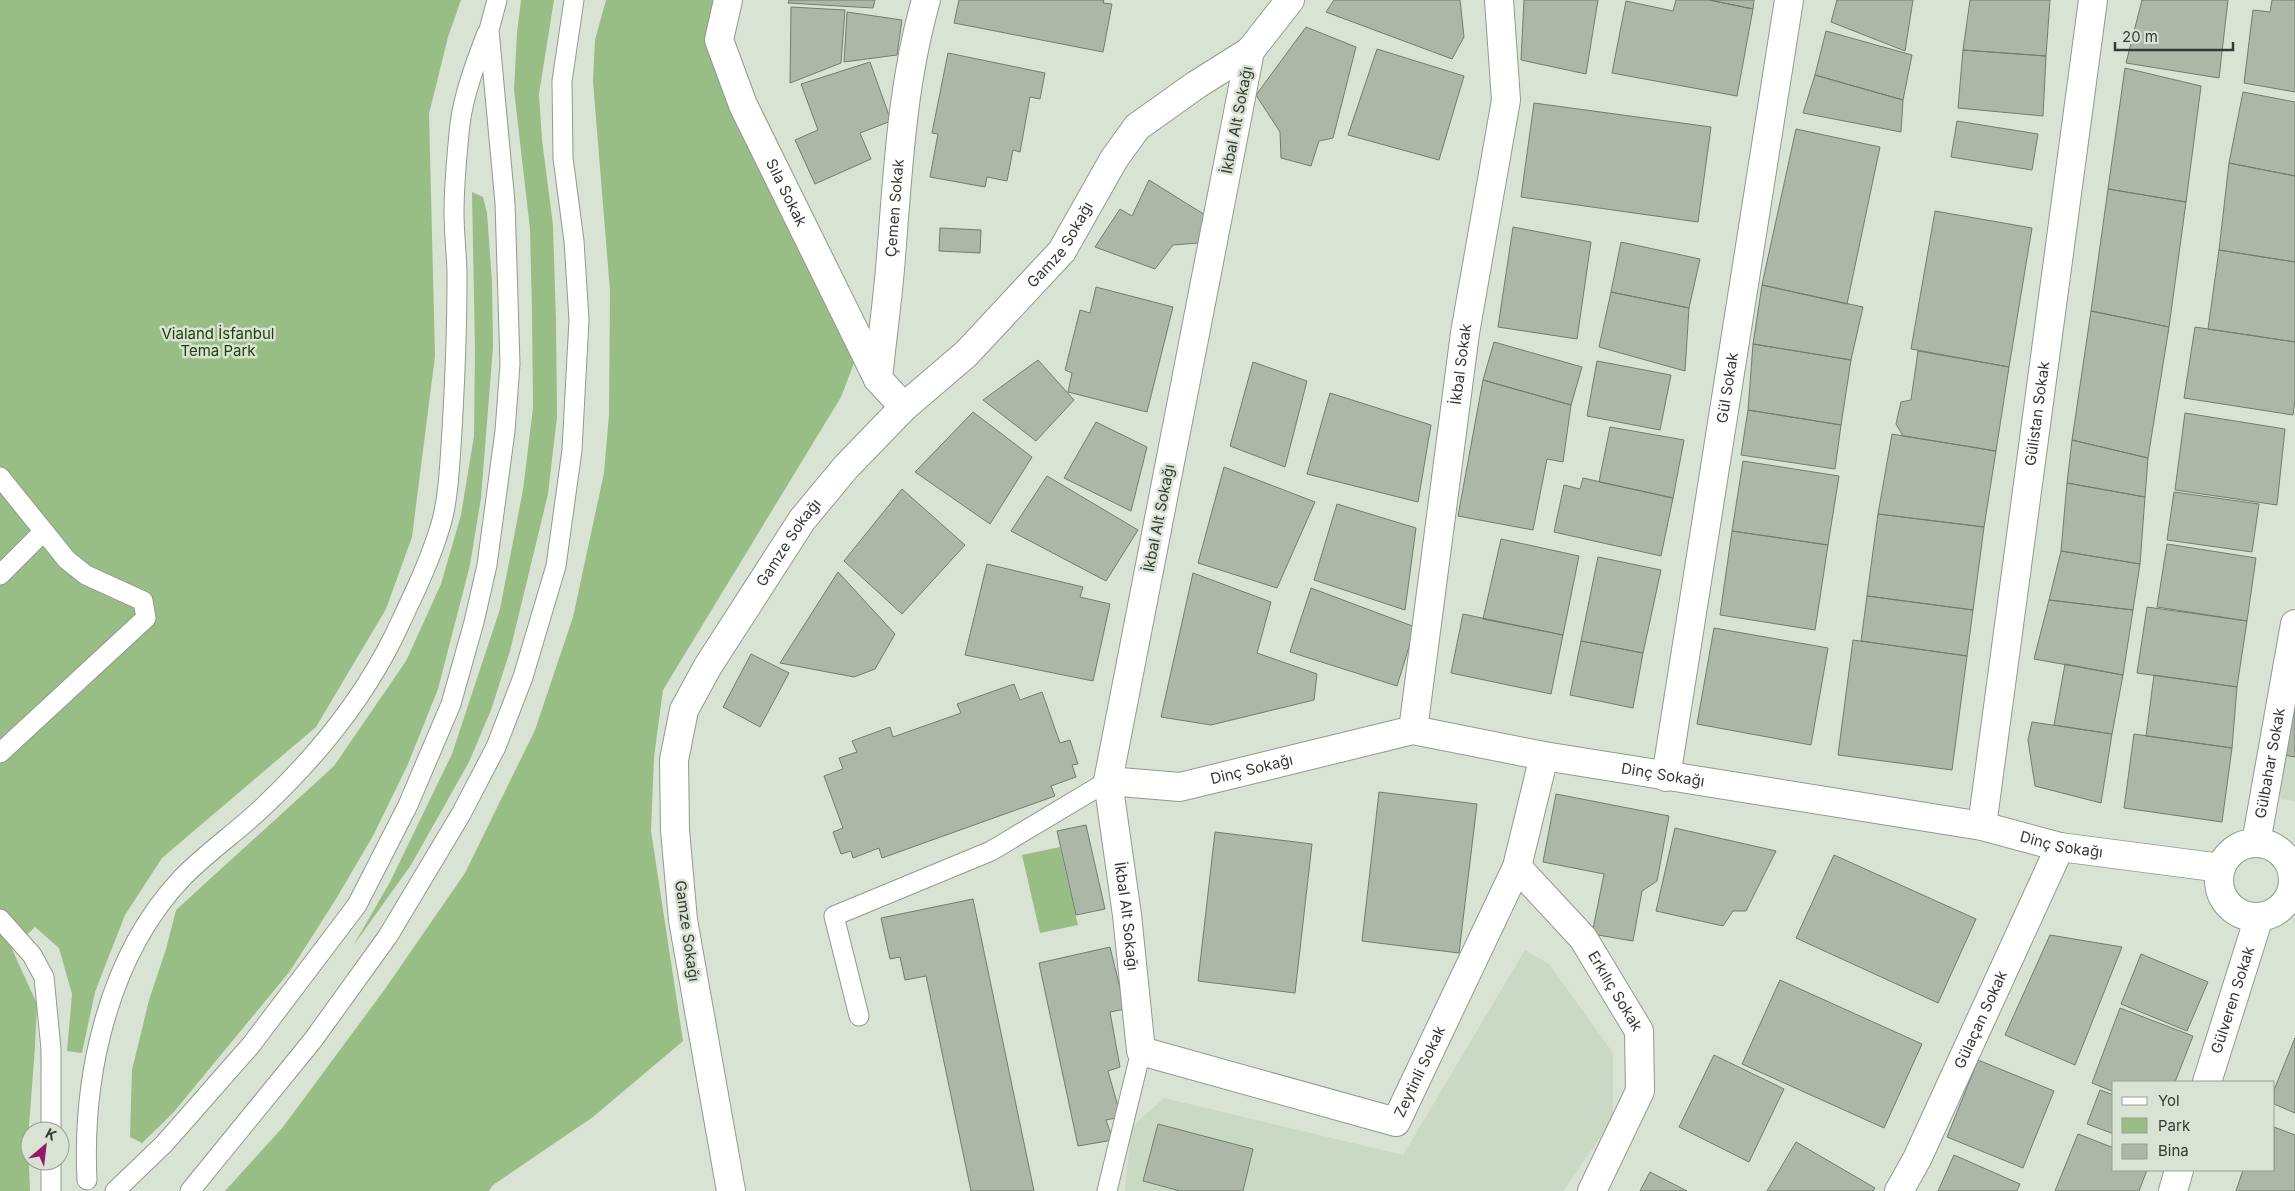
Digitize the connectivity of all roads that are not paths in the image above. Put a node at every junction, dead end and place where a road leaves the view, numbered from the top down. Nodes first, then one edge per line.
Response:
1 (497, 0) edge
2 (574, 0) edge
3 (728, 0) edge
4 (926, 0) edge
5 (1290, 0) edge
6 (1499, 0) edge
7 (1789, 0) edge
8 (2093, 0) edge
9 (489, 30) junction
10 (1250, 51) junction
11 (878, 379) junction
12 (904, 407) junction
13 (0, 477) edge
14 (43, 532) junction
15 (0, 575) edge
16 (2295, 624) edge
17 (1413, 730) junction
18 (0, 753) edge
19 (1544, 756) junction
20 (1666, 777) junction
21 (1108, 781) junction
22 (1982, 826) junction
23 (2256, 843) junction
24 (2060, 847) junction
25 (2292, 863) edge
26 (1517, 867) junction
27 (2221, 868) junction
28 (2259, 916) junction
29 (0, 919) edge
30 (859, 1016) dead end
31 (1141, 1051) junction
32 (2207, 1081) edge
33 (51, 1121) edge
34 (51, 1171) edge
35 (2179, 1171) edge
36 (87, 1180) dead end
37 (51, 1191) edge
38 (115, 1191) edge
39 (190, 1191) edge
40 (731, 1191) edge
41 (1107, 1191) edge
42 (1592, 1191) edge
43 (1899, 1191) edge
44 (2173, 1191) edge

1 - 9 lane
2 - 39 lane
3 - 11 street, Sıla Sokak
4 - 11 street, Çemen Sokak
5 - 10 street, İkbal Alt Sokağı
6 - 17 street, İkbal Sokak
7 - 20 street, Gül Sokak
8 - 22 street, Gülistan Sokak
9 - 36 lane
9 - 38 lane
10 - 12 street, Gamze Sokağı
10 - 21 street, İkbal Alt Sokağı
11 - 12 street
12 - 40 street, Gamze Sokağı
13 - 14 lane
14 - 15 lane
14 - 18 lane
16 - 23 street, Gülbahar Sokak
17 - 19 street, Dinç Sokağı
17 - 21 street, Dinç Sokağı
19 - 20 street, Dinç Sokağı
19 - 26 street, Zeytinli Sokak
20 - 22 street, Dinç Sokağı
21 - 30 lane
21 - 31 street, İkbal Alt Sokağı
22 - 24 street, Dinç Sokağı
23 - 25 street
23 - 27 street
24 - 27 street, Dinç Sokağı
24 - 43 street, Gülaçan Sokak
25 - 28 street
26 - 31 street, Zeytinli Sokak
26 - 42 street, Erkılıç Sokak
27 - 28 street
28 - 32 street, Gülveren Sokak
29 - 33 lane
31 - 41 lane
34 - 37 lane
35 - 44 street

